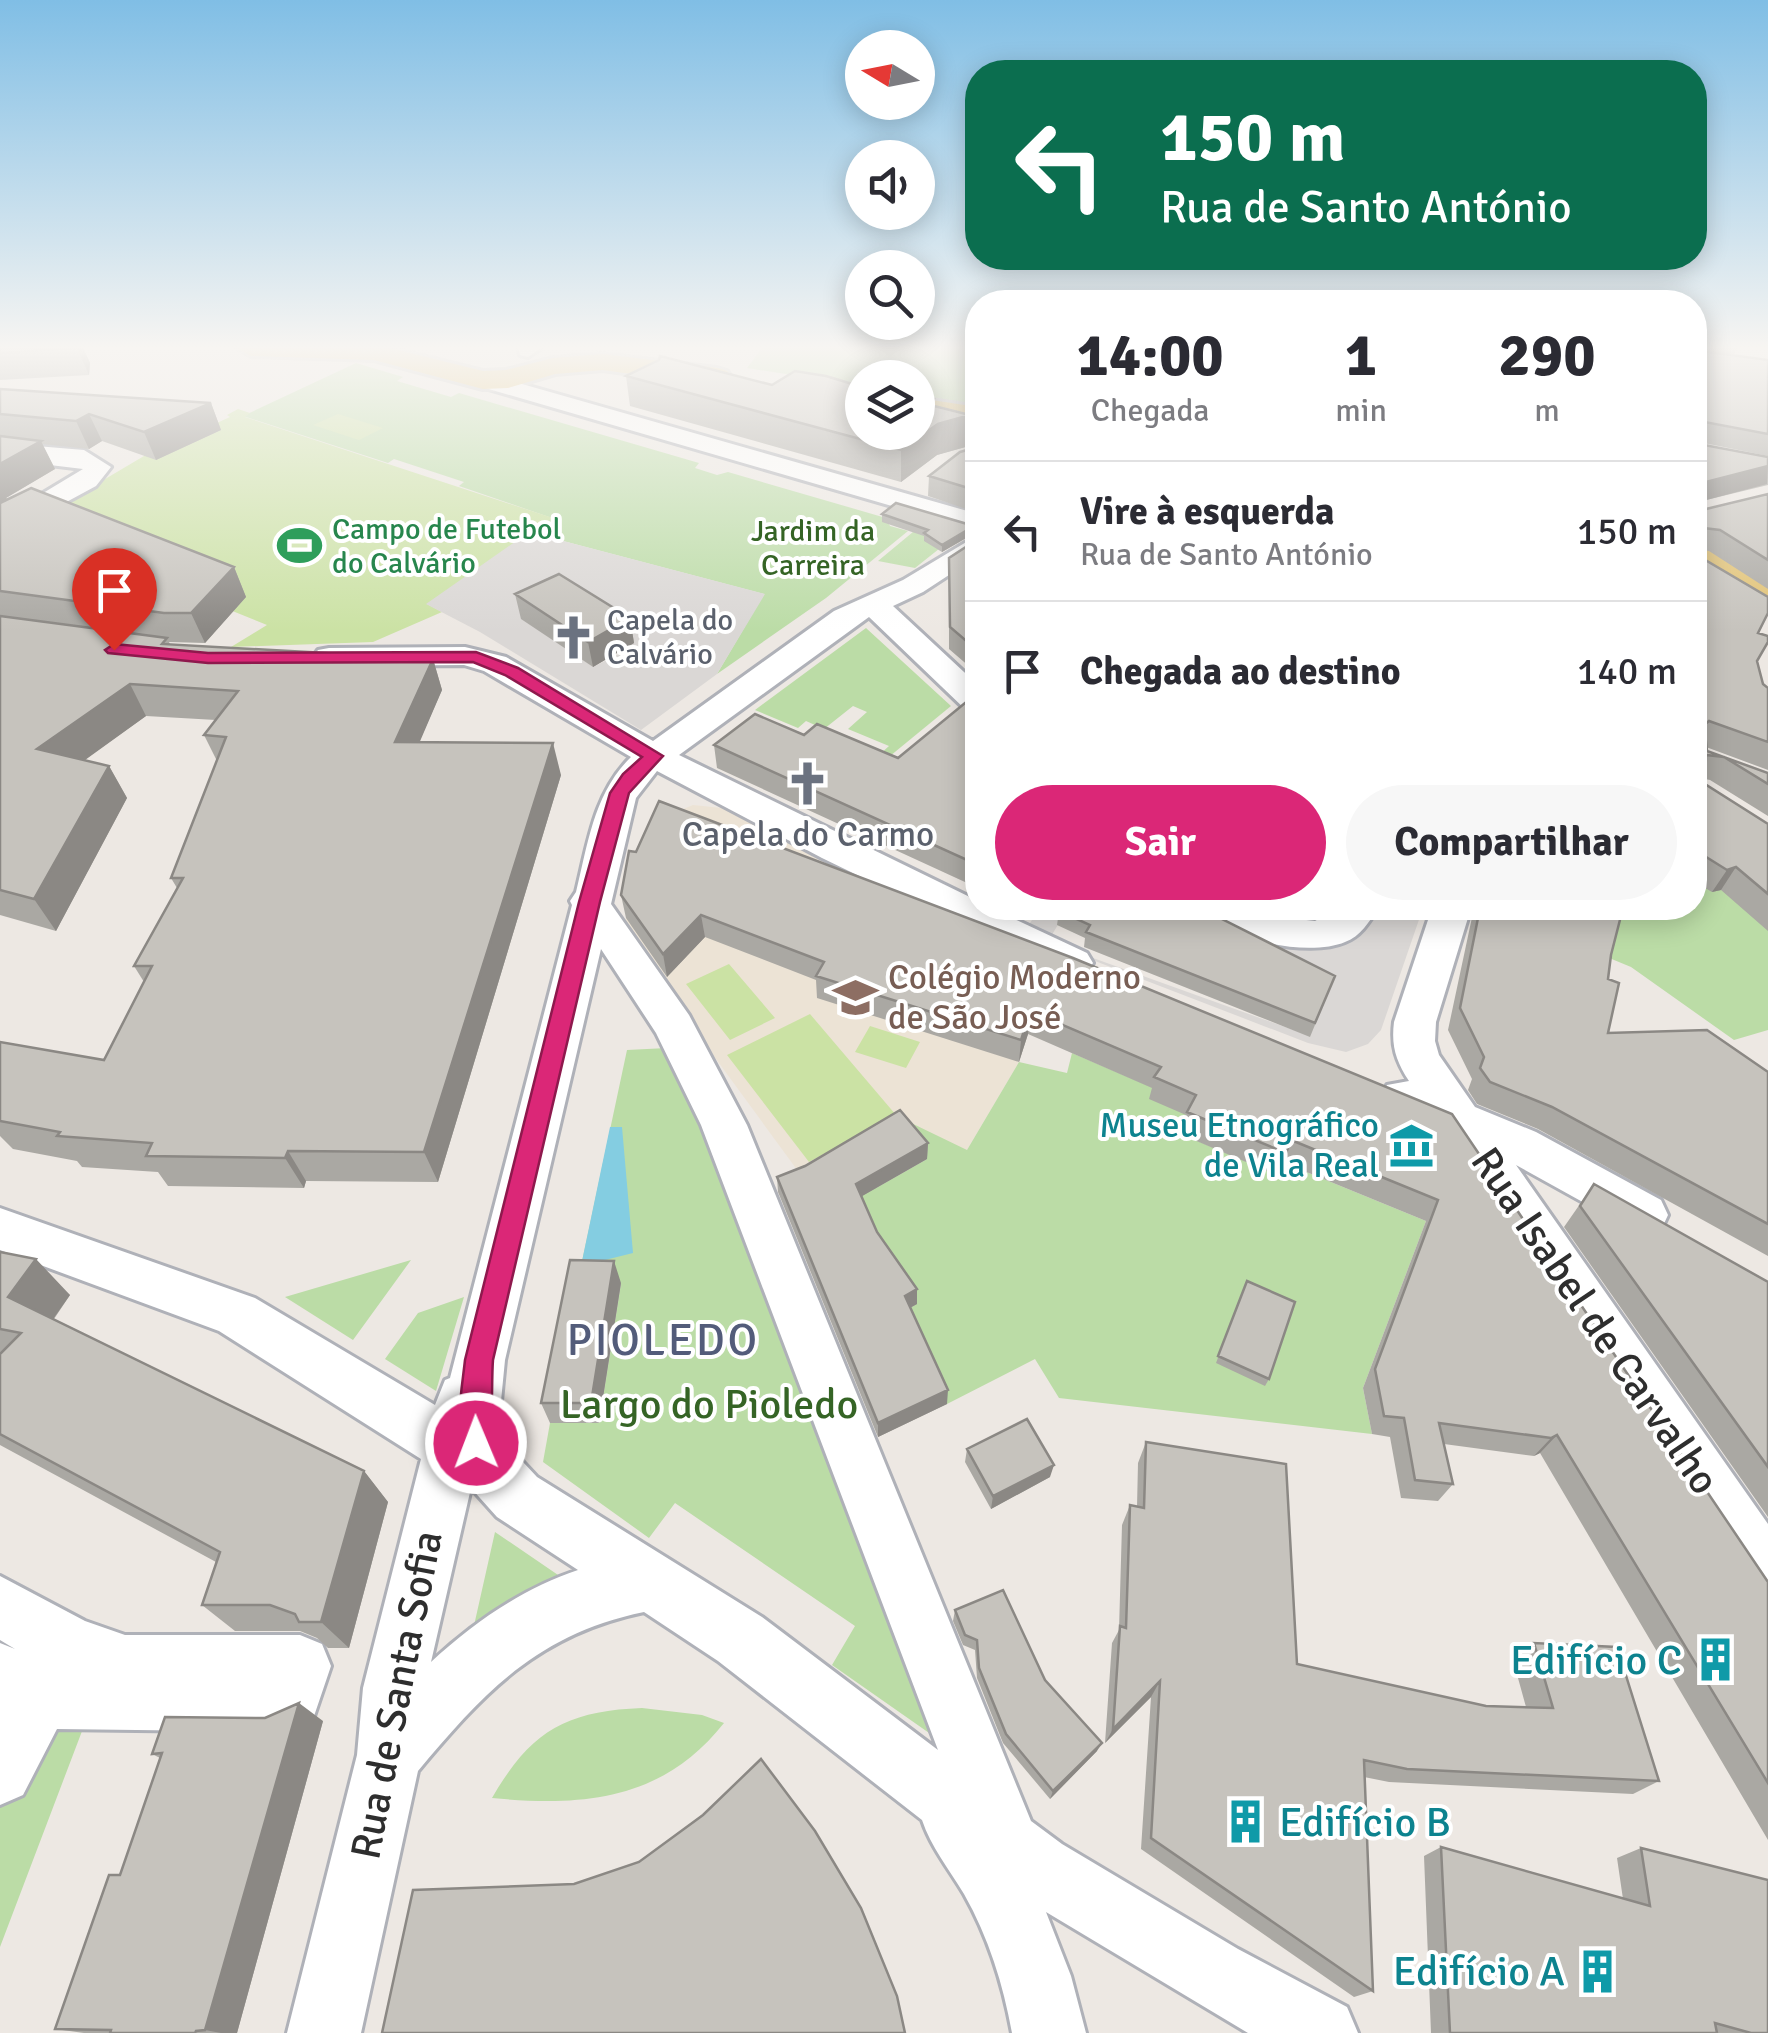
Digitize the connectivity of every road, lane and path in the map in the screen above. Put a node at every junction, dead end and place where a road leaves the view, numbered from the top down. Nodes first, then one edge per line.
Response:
1 (700, 443) edge
2 (0, 451) edge
3 (808, 474) junction
4 (925, 480) dead end
5 (900, 501) junction
6 (965, 514) edge
7 (965, 514) edge
8 (0, 530) edge
9 (965, 551) edge
10 (1707, 561) edge
11 (1707, 571) edge
12 (1768, 595) edge
13 (872, 603) junction
14 (1768, 609) edge
15 (297, 657) edge
16 (965, 691) edge
17 (654, 756) junction
18 (965, 897) edge
19 (590, 902) junction
20 (1016, 920) edge
21 (1251, 920) edge
22 (1344, 920) edge
23 (1447, 920) edge
24 (1111, 979) edge
25 (1363, 1080) edge
26 (1456, 1118) junction
27 (0, 1229) edge
28 (1680, 1236) edge
29 (479, 1360) junction
30 (450, 1446) junction
31 (1768, 1575) edge
32 (648, 1582) junction
33 (0, 1606) edge
34 (0, 1674) edge
35 (0, 1702) edge
36 (390, 1755) junction
37 (0, 1772) edge
38 (916, 1777) junction
39 (1008, 1846) junction
40 (324, 2033) edge
41 (1049, 2033) edge
42 (1321, 2033) edge

1 - 3 street
2 - 8 street
3 - 5 street
3 - 6 street
4 - 5 street
5 - 7 street
9 - 13 street
10 - 12 main road
11 - 14 main road
13 - 16 street
13 - 17 street
15 - 17 street
17 - 18 street
17 - 19 street
19 - 29 street
19 - 39 street
20 - 24 street
21 - 22 street
23 - 26 street, Rua Isabel de Carvalho
25 - 26 street
26 - 28 street
26 - 31 street, Rua Isabel de Carvalho
27 - 30 street
29 - 30 street, Rua de Santa Sofia
29 - 32 street
30 - 36 street, Rua de Santa Sofia
32 - 36 street
32 - 38 street
33 - 37 street
34 - 35 street
36 - 40 street, Rua de Santa Sofia
38 - 39 street
38 - 41 street
39 - 42 street

